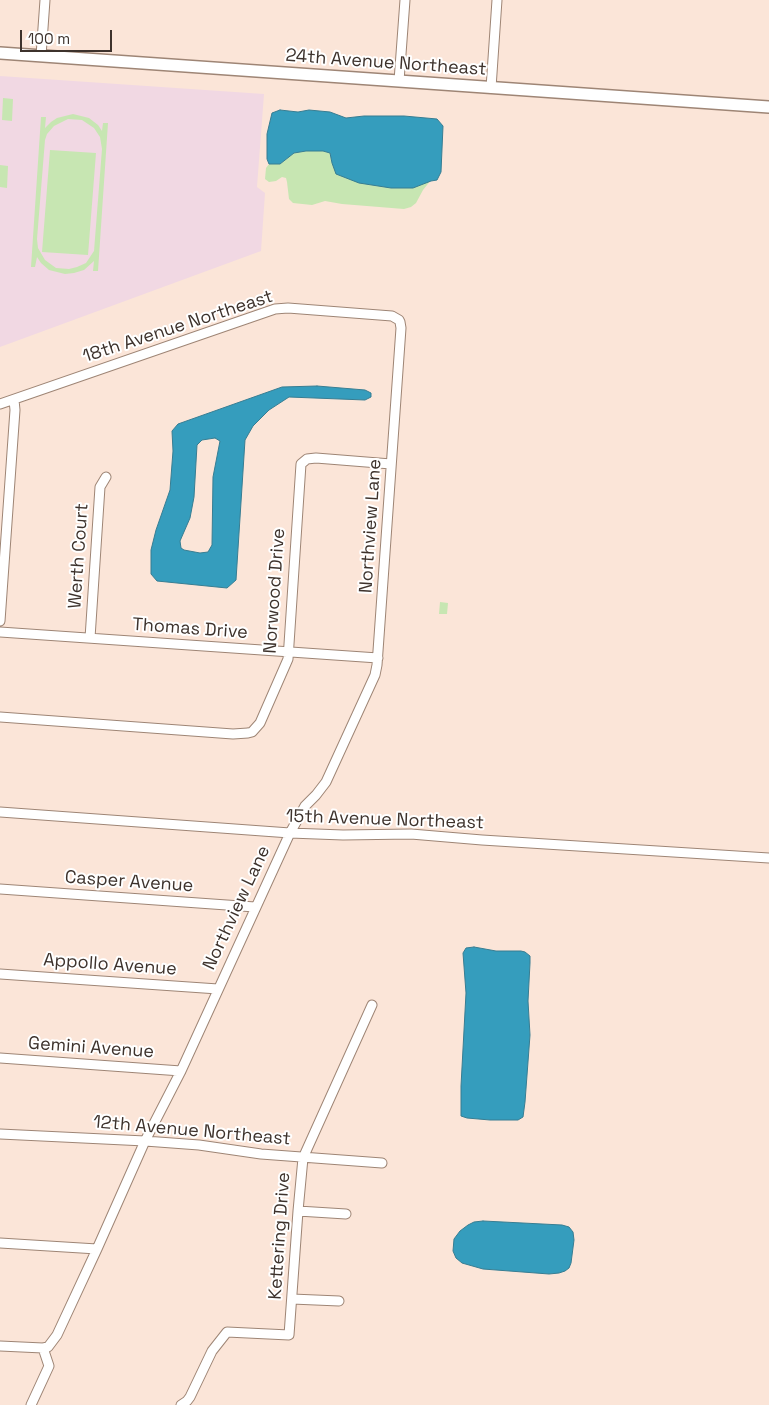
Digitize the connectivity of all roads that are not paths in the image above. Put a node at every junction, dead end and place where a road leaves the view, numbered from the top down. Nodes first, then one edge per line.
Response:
1 (45, 0) edge
2 (405, 0) edge
3 (497, 0) edge
4 (0, 53) edge
5 (41, 56) junction
6 (399, 81) junction
7 (491, 88) junction
8 (769, 108) edge
9 (399, 320) joint
10 (14, 400) junction
11 (0, 404) edge
12 (391, 464) junction
13 (106, 477) dead end
14 (4, 503) edge
15 (1, 598) edge
16 (0, 621) edge
17 (0, 632) edge
18 (90, 638) junction
19 (288, 652) junction
20 (378, 658) junction
21 (0, 717) edge
22 (0, 812) edge
23 (290, 833) junction
24 (769, 858) edge
25 (0, 889) edge
26 (255, 907) junction
27 (0, 974) edge
28 (218, 989) junction
29 (372, 1005) dead end
30 (0, 1058) edge
31 (181, 1071) junction
32 (0, 1134) edge
33 (145, 1141) junction
34 (303, 1158) junction
35 (382, 1163) dead end
36 (298, 1211) junction
37 (346, 1214) dead end
38 (0, 1242) edge
39 (97, 1250) junction
40 (292, 1298) junction
41 (340, 1301) dead end
42 (0, 1346) edge
43 (45, 1347) junction
44 (31, 1405) edge
45 (181, 1405) edge

1 - 5 street
2 - 6 street
3 - 7 street
4 - 5 main road, 24th Avenue Northeast
5 - 6 main road, 24th Avenue Northeast
6 - 7 main road, 24th Avenue Northeast
7 - 8 main road, 24th Avenue Northeast
9 - 10 street, 18th Avenue Northeast
9 - 12 street, Northview Lane
10 - 11 street, 18th Avenue Northeast
10 - 14 street
12 - 19 street, Norwood Drive
12 - 20 street, Northview Lane
13 - 18 street, Werth Court
14 - 15 street
15 - 16 street
17 - 18 street, Thomas Drive
18 - 19 street, Thomas Drive
19 - 20 street, Thomas Drive
19 - 21 street, Norwood Drive
20 - 23 street, Northview Lane
22 - 23 street, 15th Avenue Northeast
23 - 24 street, 15th Avenue Northeast
23 - 26 street, Northview Lane
25 - 26 street, Casper Avenue
26 - 28 street, Northview Lane
27 - 28 street, Appollo Avenue
28 - 31 street, Northview Lane
29 - 34 street, Kettering Drive
30 - 31 street, Gemini Avenue
31 - 33 street, Northview Lane
32 - 33 street, 12th Avenue Northeast
33 - 34 street, 12th Avenue Northeast
33 - 39 street, Northview Lane
34 - 35 street, 12th Avenue Northeast
34 - 36 street, Kettering Drive
36 - 37 street
36 - 40 street, Kettering Drive
38 - 39 street
39 - 43 street, Northview Lane
40 - 41 street
40 - 45 street, Kettering Drive
42 - 43 street
43 - 44 street

